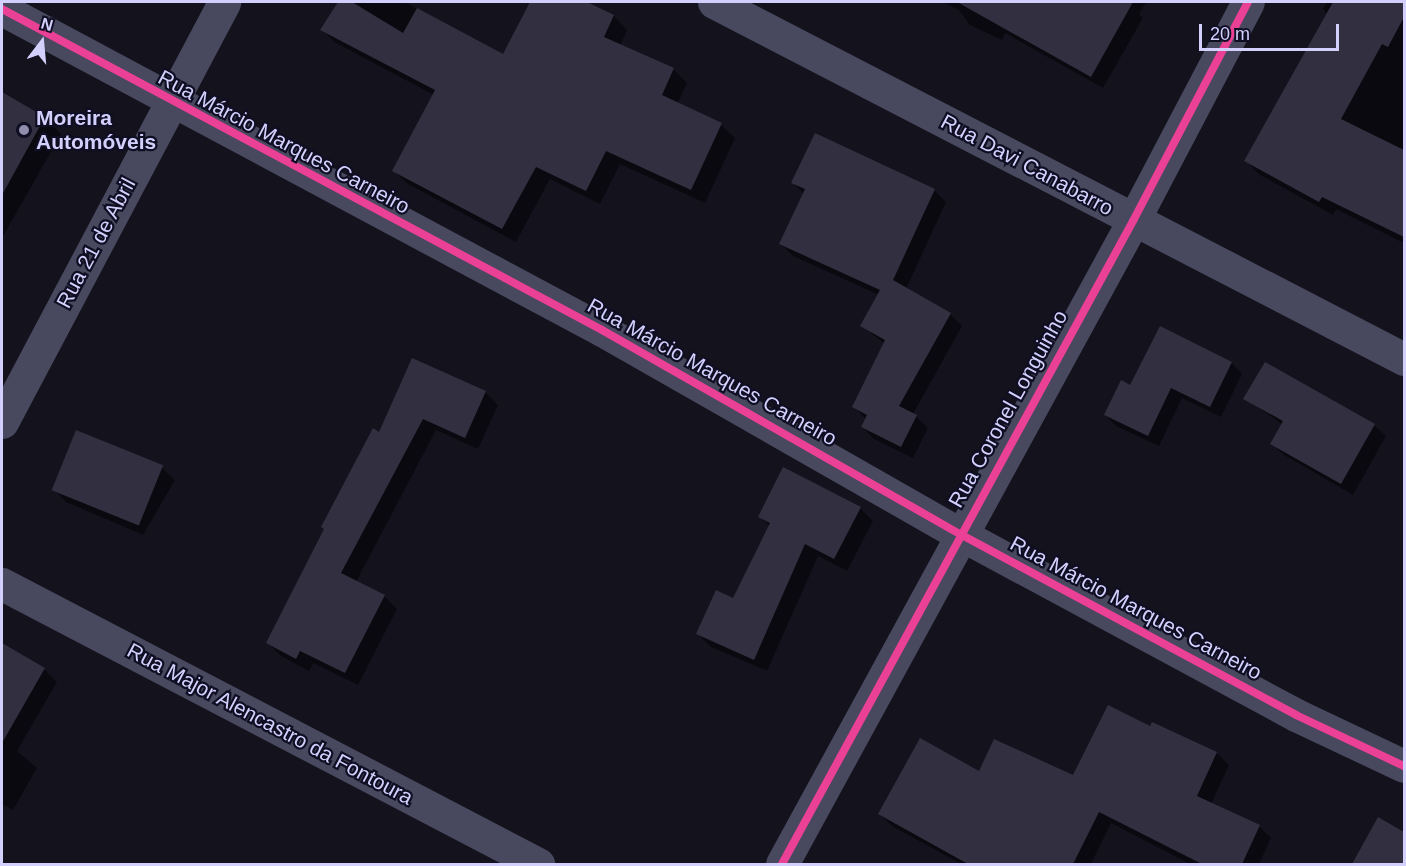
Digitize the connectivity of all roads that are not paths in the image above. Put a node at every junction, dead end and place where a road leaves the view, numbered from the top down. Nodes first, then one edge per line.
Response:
1 (224, 2) edge
2 (714, 2) edge
3 (1248, 2) edge
4 (2, 9) edge
5 (171, 103) junction
6 (1133, 221) junction
7 (1404, 359) edge
8 (2, 422) edge
9 (960, 534) junction
10 (2, 584) edge
11 (1404, 766) edge
12 (538, 864) edge
13 (782, 864) edge

1 - 5 street, Rua 21 de Abril
2 - 6 street, Rua Davi Canabarro
3 - 6 street, Rua Coronel Longuinho
4 - 5 street, Rua Márcio Marques Carneiro
5 - 8 street, Rua 21 de Abril
5 - 9 street, Rua Márcio Marques Carneiro
6 - 7 street, Rua Davi Canabarro
6 - 9 street, Rua Coronel Longuinho
9 - 11 street, Rua Márcio Marques Carneiro
9 - 13 street, Rua Coronel Longuinho
10 - 12 street, Rua Major Alencastro da Fontoura

